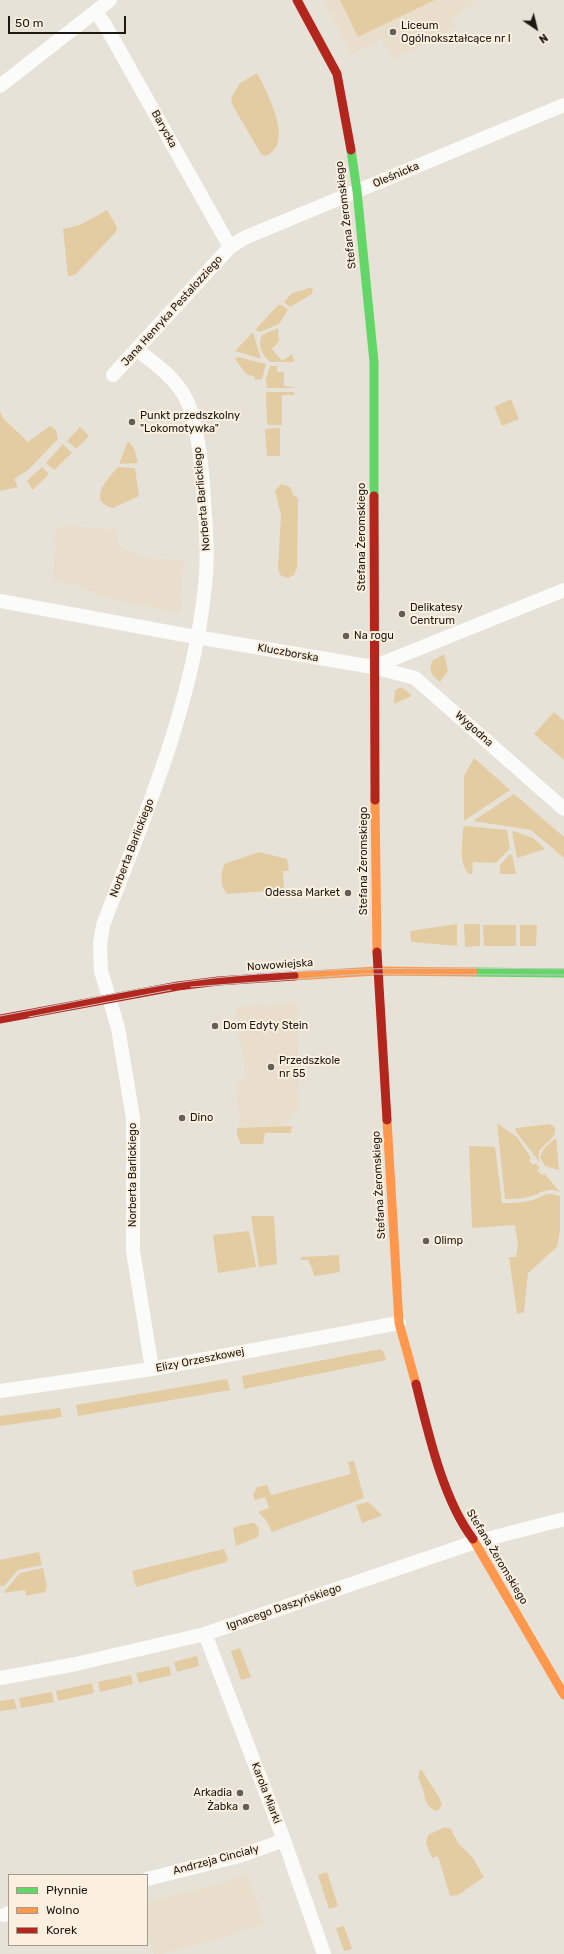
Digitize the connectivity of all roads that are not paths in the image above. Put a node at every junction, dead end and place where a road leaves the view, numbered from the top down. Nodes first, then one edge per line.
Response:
1 (110, 0) edge
2 (297, 0) edge
3 (95, 12) junction
4 (0, 86) edge
5 (564, 105) edge
6 (357, 191) junction
7 (230, 247) junction
8 (137, 350) junction
9 (113, 375) dead end
10 (564, 590) edge
11 (0, 601) edge
12 (198, 637) junction
13 (373, 667) junction
14 (564, 809) edge
15 (377, 971) junction
16 (564, 973) edge
17 (109, 998) junction
18 (0, 1019) edge
19 (399, 1323) junction
20 (152, 1369) junction
21 (0, 1391) edge
22 (564, 1519) edge
23 (475, 1542) junction
24 (205, 1634) junction
25 (0, 1678) edge
26 (564, 1695) edge
27 (284, 1840) junction
28 (148, 1879) edge
29 (324, 1954) edge

1 - 3 street
2 - 6 street, Stefana Żeromskiego
3 - 4 street
3 - 7 street, Barycka
5 - 6 street, Oleśnicka
6 - 7 street, Oleśnicka
6 - 13 street, Stefana Żeromskiego
7 - 8 street, Jana Henryka Pestalozziego
8 - 9 street, Jana Henryka Pestalozziego
8 - 12 street, Norberta Barlickiego
10 - 13 street
11 - 12 street, Kluczborska
12 - 13 street, Kluczborska
12 - 17 street, Norberta Barlickiego
13 - 14 street, Wygodna
13 - 15 street, Stefana Żeromskiego
15 - 16 street, Nowowiejska
15 - 17 street, Nowowiejska
15 - 19 street, Stefana Żeromskiego
17 - 18 street, Nowowiejska
17 - 20 street, Norberta Barlickiego
19 - 20 street, Elizy Orzeszkowej
19 - 23 street, Stefana Żeromskiego
20 - 21 street, Elizy Orzeszkowej
22 - 23 street, Ignacego Daszyńskiego
23 - 24 street, Ignacego Daszyńskiego
23 - 26 street, Stefana Żeromskiego
24 - 25 street, Ignacego Daszyńskiego
24 - 27 street, Karola Miarki
27 - 28 street, Andrzeja Cinciały
27 - 29 street, Karola Miarki

